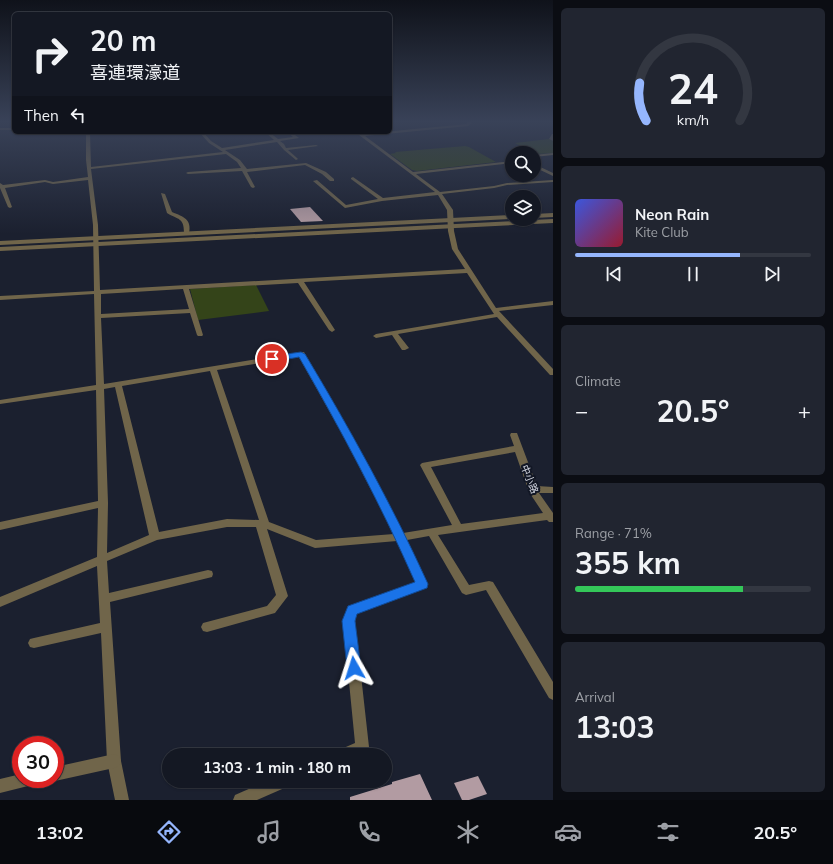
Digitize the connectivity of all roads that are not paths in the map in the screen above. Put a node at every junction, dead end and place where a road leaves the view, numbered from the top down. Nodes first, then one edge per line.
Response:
1 (88, 159) edge
2 (169, 159) edge
3 (237, 159) edge
4 (393, 159) edge
5 (505, 163) edge
6 (88, 168) junction
7 (541, 169) edge
8 (245, 170) junction
9 (188, 173) dead end
10 (413, 174) junction
11 (553, 175) edge
12 (90, 178) junction
13 (353, 178) dead end
14 (332, 180) dead end
15 (553, 181) edge
16 (315, 182) dead end
17 (1, 186) edge
18 (253, 187) dead end
19 (439, 193) junction
20 (163, 194) dead end
21 (382, 200) junction
22 (10, 207) dead end
23 (553, 215) edge
24 (541, 216) edge
25 (505, 218) edge
26 (553, 221) edge
27 (450, 223) junction
28 (187, 233) junction
29 (96, 241) junction
30 (0, 243) edge
31 (0, 249) edge
32 (469, 271) junction
33 (300, 281) junction
34 (185, 287) junction
35 (97, 292) junction
36 (0, 298) edge
37 (553, 303) edge
38 (192, 311) junction
39 (497, 313) junction
40 (98, 316) junction
41 (332, 330) dead end
42 (394, 333) junction
43 (200, 335) dead end
44 (376, 336) dead end
45 (405, 348) dead end
46 (550, 368) edge
47 (213, 369) junction
48 (118, 384) junction
49 (100, 387) junction
50 (0, 402) edge
51 (514, 434) dead end
52 (518, 448) junction
53 (533, 489) junction
54 (553, 490) edge
55 (104, 503) junction
56 (552, 518) edge
57 (263, 524) junction
58 (0, 526) edge
59 (458, 528) junction
60 (432, 532) junction
61 (155, 537) junction
62 (401, 537) junction
63 (102, 560) junction
64 (208, 574) dead end
65 (104, 599) junction
66 (0, 602) edge
67 (106, 627) junction
68 (207, 627) dead end
69 (34, 643) dead end
70 (553, 694) edge
71 (360, 748) edge
72 (114, 761) junction
73 (64, 772) edge
74 (12, 783) edge
75 (0, 786) edge
76 (268, 788) edge
77 (122, 800) edge
78 (240, 800) edge

1 - 6 street
2 - 6 street
3 - 8 street
4 - 10 street
5 - 10 street
6 - 12 street
7 - 11 street
8 - 9 street
8 - 14 street
8 - 18 street
10 - 19 street
12 - 17 street
12 - 29 street
13 - 21 street
15 - 19 street
16 - 21 street
17 - 22 street
19 - 21 street
19 - 27 street
20 - 28 street
23 - 24 street
25 - 27 street
26 - 27 street
27 - 28 street
27 - 29 street
27 - 32 street
28 - 29 street
29 - 30 street
29 - 31 street
29 - 35 street
32 - 33 street
32 - 39 street
33 - 34 street
33 - 41 street
34 - 35 street
34 - 38 street
35 - 36 street
35 - 40 street
37 - 39 street
38 - 40 street
38 - 43 street
39 - 42 street
39 - 46 street
40 - 49 street
42 - 44 street
42 - 45 street
47 - 48 street
47 - 57 street
47 - 62 street
48 - 49 street
48 - 61 street
49 - 50 street
49 - 55 street
51 - 52 street, 中小路
52 - 53 street, 中小路
52 - 59 street
53 - 54 street
53 - 56 street, 中小路
55 - 58 street
55 - 63 street
56 - 59 street
57 - 61 street
57 - 62 street
57 - 68 street
59 - 60 street
60 - 62 street
60 - 70 street
61 - 63 street
62 - 71 street
63 - 65 street
63 - 66 street
64 - 65 street
65 - 67 street
67 - 69 street
67 - 72 street
72 - 73 street
72 - 77 street
74 - 75 street
76 - 78 street

